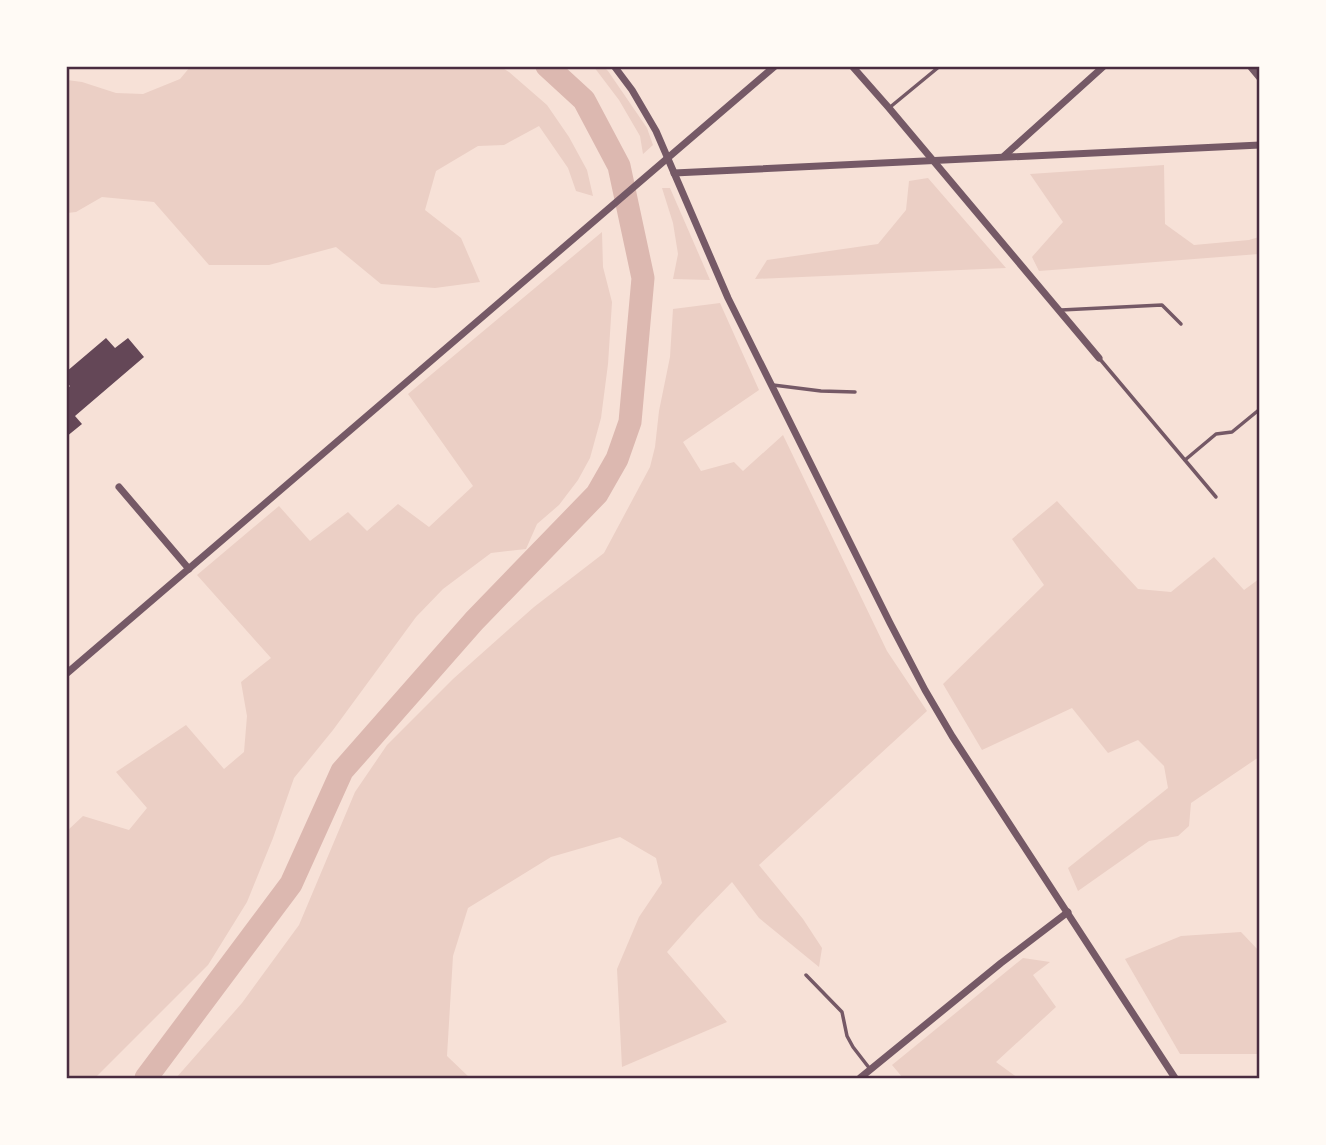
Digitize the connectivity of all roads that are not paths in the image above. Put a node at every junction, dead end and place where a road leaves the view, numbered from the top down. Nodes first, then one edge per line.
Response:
1 (614, 66) edge
2 (775, 66) edge
3 (852, 66) edge
4 (940, 66) edge
5 (1104, 66) edge
6 (1250, 66) edge
7 (1259, 77) edge
8 (889, 108) junction
9 (1259, 145) edge
10 (1003, 156) junction
11 (669, 158) junction
12 (932, 160) junction
13 (674, 173) junction
14 (1059, 310) junction
15 (1181, 324) dead end
16 (1100, 358) joint
17 (771, 384) junction
18 (855, 391) dead end
19 (1259, 409) edge
20 (1185, 460) junction
21 (119, 487) dead end
22 (1216, 497) dead end
23 (188, 569) junction
24 (66, 674) edge
25 (1068, 912) junction
26 (806, 975) dead end
27 (871, 1069) junction
28 (860, 1079) edge
29 (1175, 1079) edge

1 - 11 street
2 - 11 street
3 - 8 street
4 - 8 lane
5 - 10 street
6 - 7 street
8 - 12 street
9 - 10 street
10 - 12 street
11 - 13 street
11 - 23 street
12 - 13 street
12 - 14 street
13 - 17 street
14 - 15 lane
14 - 16 street
16 - 20 lane
17 - 18 lane
17 - 25 street
19 - 20 lane
20 - 22 lane
21 - 23 street
23 - 24 street
25 - 27 street
25 - 29 street
26 - 27 lane
27 - 28 street

